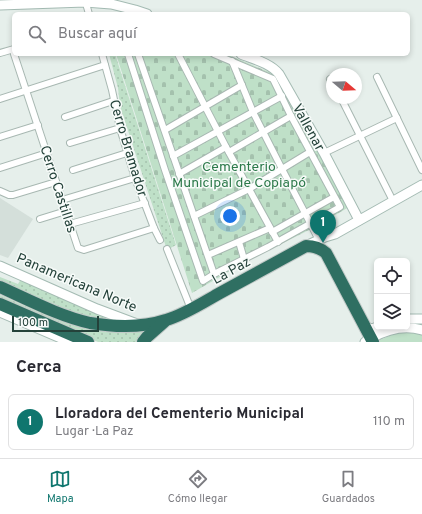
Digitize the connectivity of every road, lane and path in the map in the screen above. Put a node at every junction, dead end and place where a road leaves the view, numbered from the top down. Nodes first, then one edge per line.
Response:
1 (85, 1) edge
2 (0, 4) edge
3 (88, 12) edge
4 (141, 12) edge
5 (12, 51) edge
6 (0, 53) edge
7 (16, 56) edge
8 (103, 56) edge
9 (129, 56) edge
10 (139, 56) edge
11 (179, 56) edge
12 (218, 56) edge
13 (246, 56) edge
14 (232, 62) junction
15 (105, 65) junction
16 (377, 77) dead end
17 (242, 85) junction
18 (26, 91) junction
19 (282, 96) junction
20 (0, 99) edge
21 (113, 101) junction
22 (344, 104) edge
23 (205, 106) junction
24 (253, 112) junction
25 (291, 116) junction
26 (65, 117) dead end
27 (397, 118) junction
28 (38, 125) junction
29 (120, 128) junction
30 (165, 130) junction
31 (219, 131) junction
32 (264, 132) junction
33 (361, 136) junction
34 (0, 137) edge
35 (70, 143) dead end
36 (228, 149) junction
37 (310, 152) junction
38 (47, 153) junction
39 (127, 153) junction
40 (324, 153) junction
41 (173, 156) junction
42 (0, 168) edge
43 (282, 169) junction
44 (73, 170) dead end
45 (422, 170) edge
46 (179, 174) junction
47 (135, 178) junction
48 (56, 182) junction
49 (422, 185) edge
50 (249, 189) junction
51 (0, 191) edge
52 (334, 197) junction
53 (62, 200) junction
54 (393, 201) junction
55 (145, 203) junction
56 (66, 211) junction
57 (305, 214) junction
58 (194, 216) junction
59 (40, 219) dead end
60 (359, 220) junction
61 (70, 224) junction
62 (310, 224) junction
63 (154, 228) junction
64 (271, 230) junction
65 (335, 234) junction
66 (160, 240) dead end
67 (319, 240) junction
68 (239, 242) junction
69 (278, 242) junction
70 (306, 246) junction
71 (167, 250) dead end
72 (326, 253) junction
73 (208, 255) junction
74 (244, 259) junction
75 (0, 266) edge
76 (214, 274) junction
77 (0, 287) edge
78 (0, 291) edge
79 (22, 297) junction
80 (0, 304) edge
81 (191, 309) junction
82 (0, 312) edge
83 (410, 319) edge
84 (422, 319) edge
85 (166, 320) junction
86 (140, 326) junction
87 (371, 327) edge
88 (44, 330) junction
89 (422, 330) edge
90 (85, 341) edge
91 (370, 341) edge
92 (70, 342) edge
93 (143, 342) edge

1 - 2 street
1 - 3 street
1 - 4 street
5 - 6 street
7 - 18 street, Cerro Castillas
8 - 15 street, Cerro Bramador
9 - 76 street
10 - 30 street
11 - 23 street
12 - 14 street
13 - 40 street, Vallenar
14 - 17 street
14 - 19 street
15 - 18 street
15 - 21 street, Cerro Bramador
16 - 27 street
17 - 23 street
17 - 24 street
18 - 20 street
18 - 28 street, Cerro Castillas
19 - 24 street
19 - 25 street
21 - 26 street
21 - 29 street, Cerro Bramador
22 - 33 street
23 - 30 street
23 - 31 street
24 - 31 street
24 - 32 street
25 - 32 street
25 - 37 street
27 - 33 street
27 - 45 street
28 - 34 street
28 - 38 street, Cerro Castillas
29 - 35 street
29 - 39 street, Cerro Bramador
30 - 41 street
31 - 36 street
31 - 41 street
32 - 36 street
32 - 43 street
33 - 40 street
33 - 54 street
36 - 46 street
36 - 50 street
37 - 43 street
37 - 52 street
38 - 42 street
38 - 48 street, Cerro Castillas
39 - 44 street
39 - 47 street, Cerro Bramador
40 - 60 street, Vallenar
41 - 46 street
43 - 50 street
43 - 57 street
46 - 58 street
47 - 53 street
47 - 55 street, Cerro Bramador
48 - 51 street
48 - 53 street, Cerro Castillas
49 - 54 street, La Paz
50 - 58 street
50 - 64 street
52 - 57 street
52 - 62 street
53 - 56 street, Cerro Castillas
54 - 60 street, La Paz
55 - 61 street
55 - 63 street, Cerro Bramador
56 - 59 street
56 - 61 street, Cerro Castillas
57 - 62 street
57 - 64 street
58 - 73 street
60 - 65 street, La Paz
61 - 63 street, Cerro Castillas
62 - 67 street
62 - 69 street
63 - 66 street, Cerro Bramador
64 - 68 street
64 - 69 street
65 - 67 street, La Paz
65 - 72 street
67 - 70 street, La Paz
68 - 73 street
68 - 74 street
69 - 74 street
70 - 72 highway
70 - 81 highway, La Paz
71 - 81 street
72 - 87 highway
73 - 76 street
74 - 76 street
75 - 86 street, Panamericana Norte
77 - 79 highway, Panamericana Norte
78 - 79 highway
79 - 86 highway, Panamericana Norte
80 - 90 highway
81 - 85 highway, La Paz
82 - 88 street
83 - 84 street
85 - 86 highway, La Paz
85 - 93 highway
87 - 91 highway
88 - 90 highway
88 - 92 street
89 - 91 street

